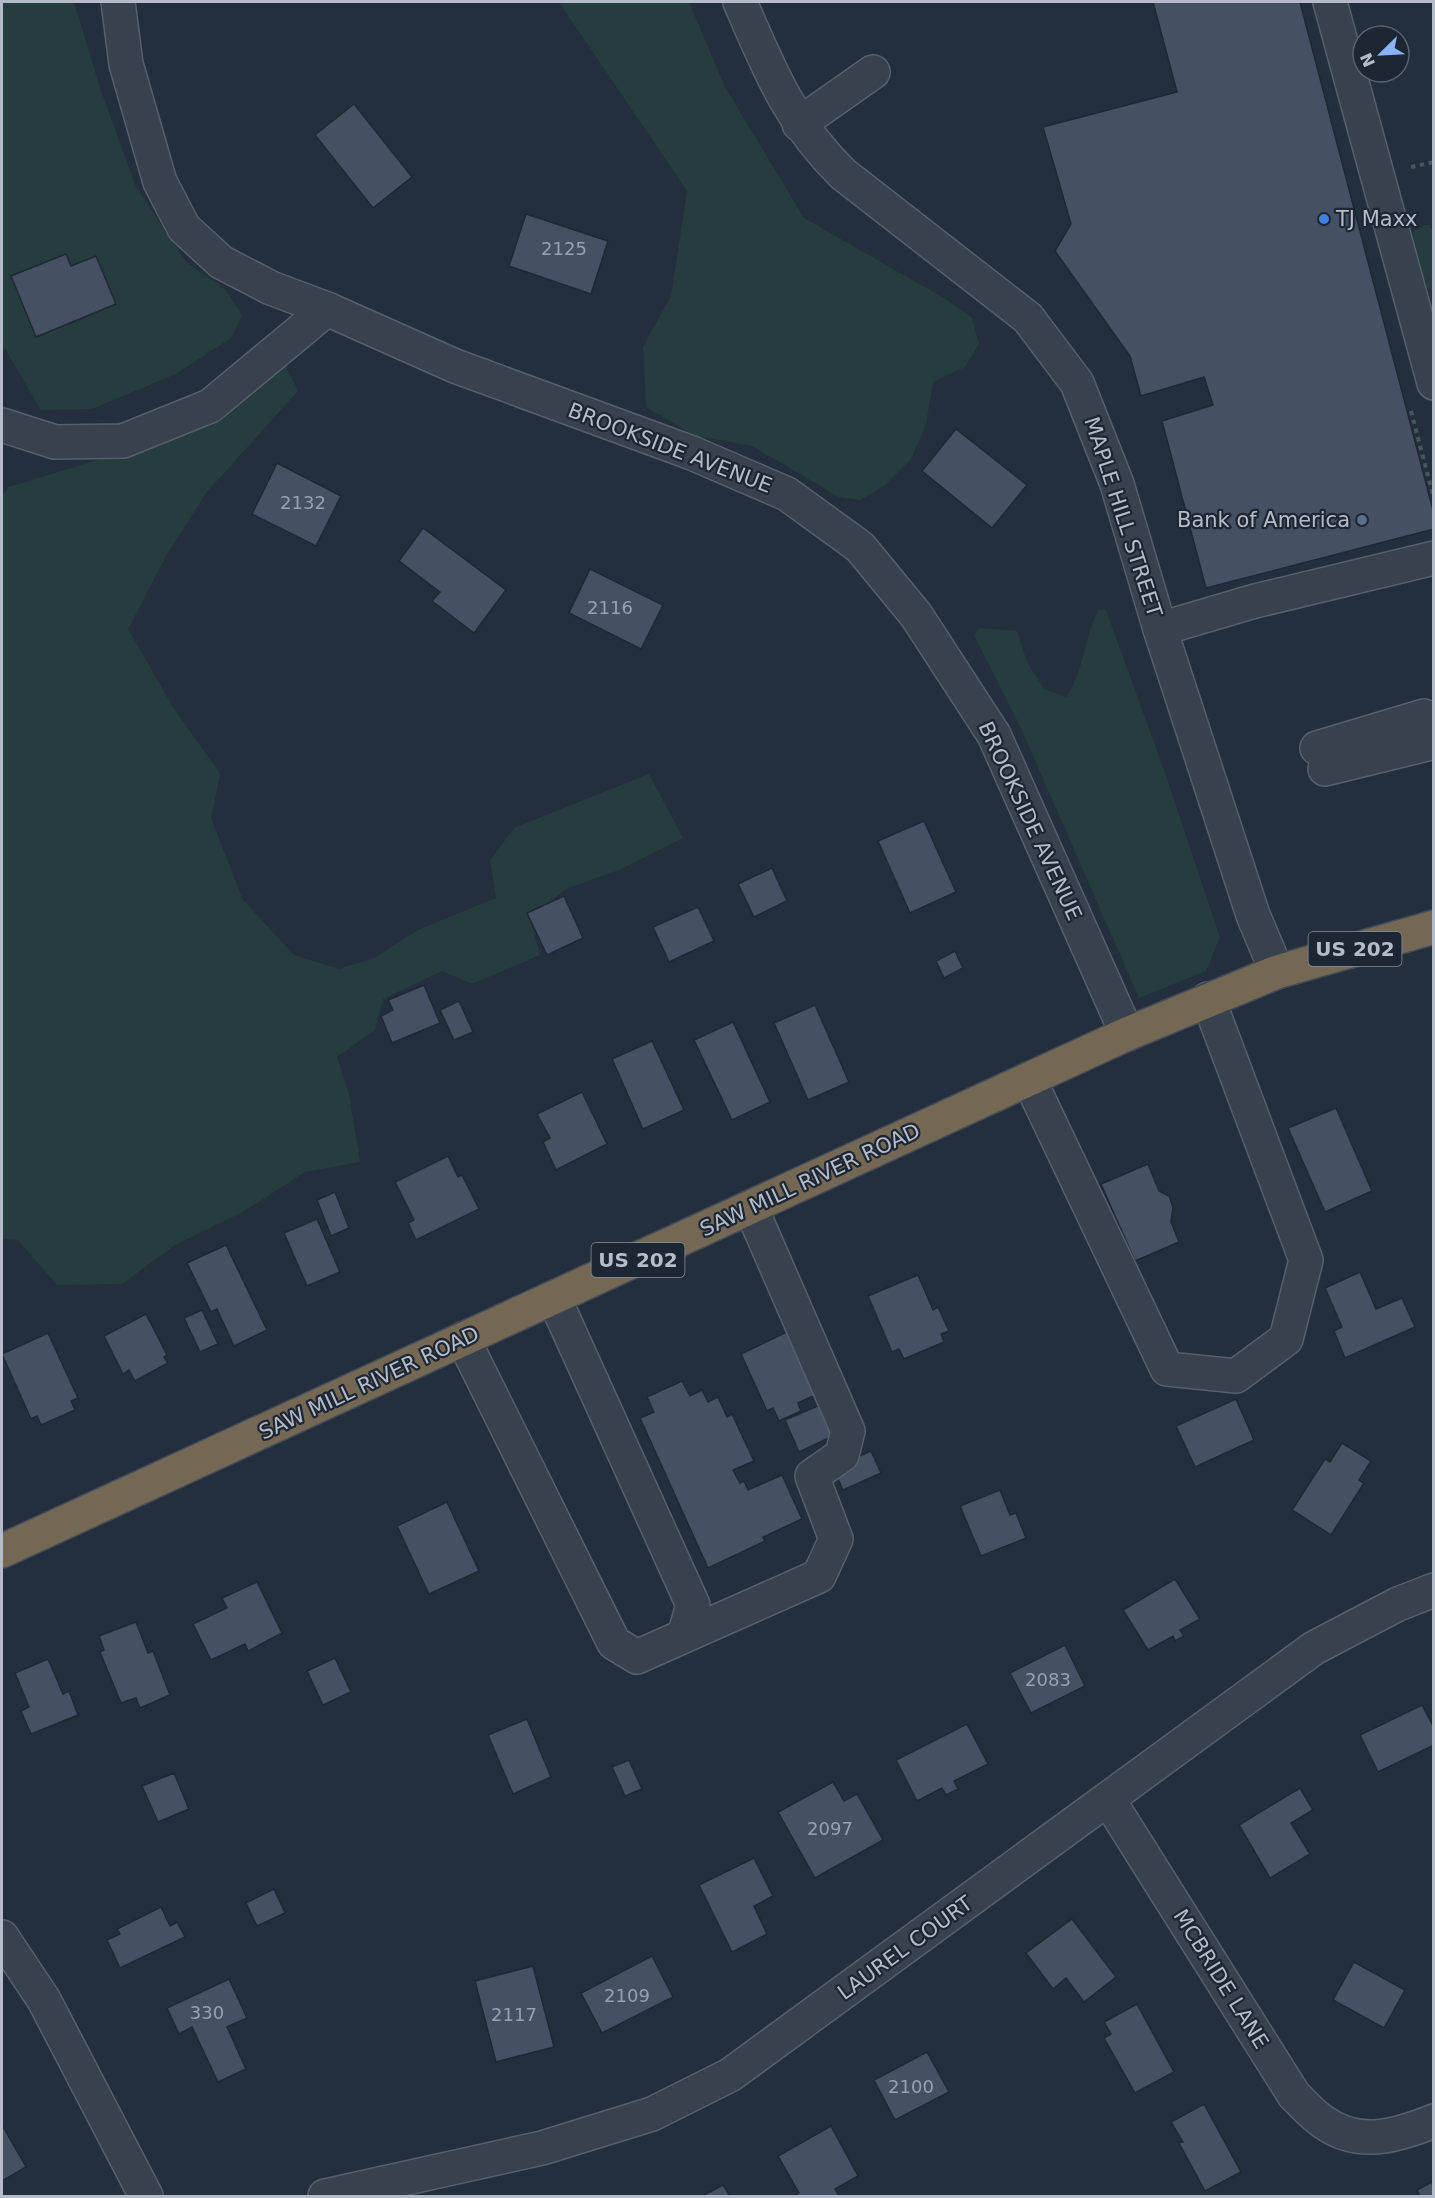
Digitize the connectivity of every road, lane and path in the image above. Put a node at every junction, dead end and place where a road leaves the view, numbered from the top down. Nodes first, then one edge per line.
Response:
1 (118, 2) edge
2 (740, 2) edge
3 (1330, 2) edge
4 (873, 72) dead end
5 (799, 124) junction
6 (327, 309) junction
7 (1434, 383) edge
8 (2, 425) edge
9 (1434, 558) edge
10 (1160, 629) junction
11 (1426, 730) dead end
12 (1321, 759) dead end
13 (1434, 927) edge
14 (1276, 972) junction
15 (1209, 999) junction
16 (1127, 1034) junction
17 (1029, 1079) junction
18 (751, 1208) junction
19 (554, 1298) junction
20 (463, 1339) junction
21 (2, 1551) edge
22 (1434, 1590) edge
23 (684, 1636) junction
24 (1108, 1799) junction
25 (2, 1937) edge
26 (1434, 2121) edge
27 (146, 2196) edge
28 (325, 2196) edge

1 - 6 street, BROOKSIDE AVENUE
2 - 5 street, MAPLE HILL STREET
3 - 7 street
4 - 5 street
5 - 10 street, MAPLE HILL STREET
6 - 8 street
6 - 16 street, BROOKSIDE AVENUE
9 - 10 street
10 - 14 street, MAPLE HILL STREET
11 - 12 street
13 - 14 highway, SAW MILL RIVER ROAD / US 202
14 - 15 highway, SAW MILL RIVER ROAD / US 202
15 - 16 highway, SAW MILL RIVER ROAD / US 202
15 - 17 street
16 - 17 highway, SAW MILL RIVER ROAD / US 202
17 - 18 highway, SAW MILL RIVER ROAD / US 202
18 - 19 highway, SAW MILL RIVER ROAD / US 202
18 - 23 street
19 - 20 highway, SAW MILL RIVER ROAD / US 202
19 - 23 street
20 - 21 highway, SAW MILL RIVER ROAD / US 202
20 - 23 street
22 - 24 street, LAUREL COURT
24 - 26 street, MCBRIDE LANE
24 - 28 street, LAUREL COURT
25 - 27 street

